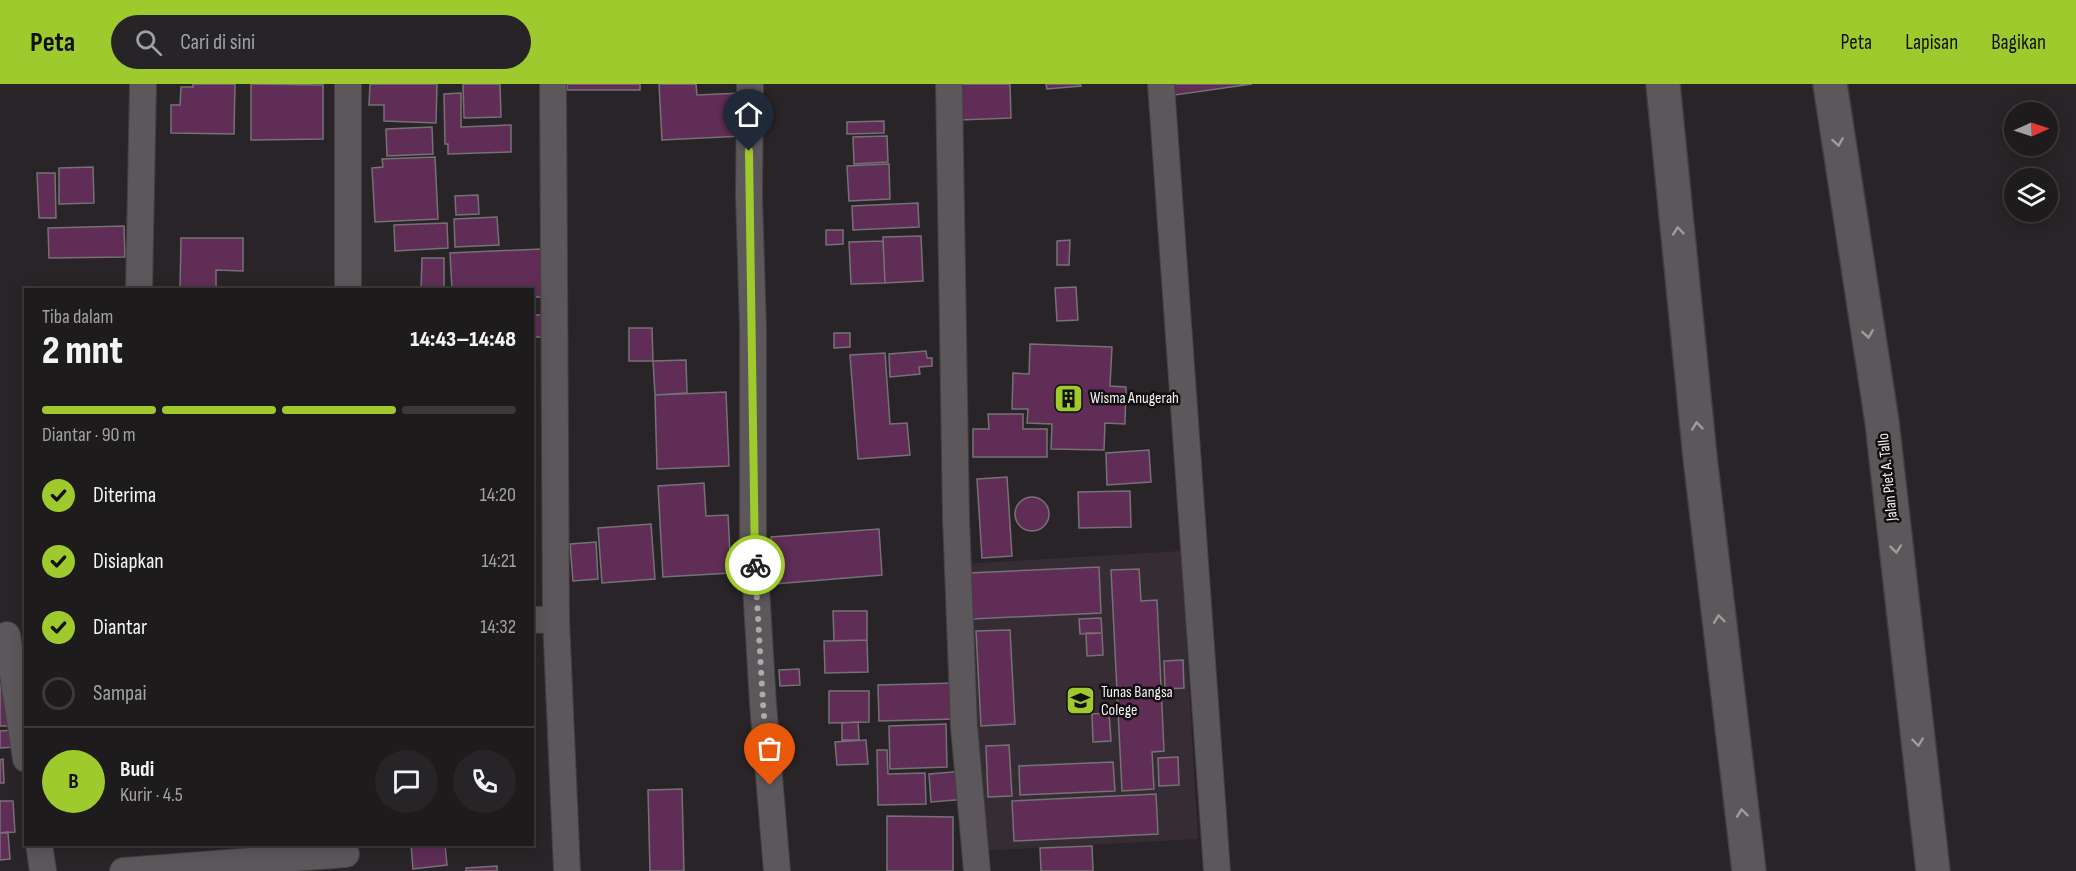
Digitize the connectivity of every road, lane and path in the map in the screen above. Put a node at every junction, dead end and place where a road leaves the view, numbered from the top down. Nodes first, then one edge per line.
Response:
1 (143, 84) edge
2 (348, 84) edge
3 (553, 84) edge
4 (750, 84) edge
5 (949, 84) edge
6 (1161, 84) edge
7 (1663, 84) edge
8 (1830, 84) edge
9 (139, 288) edge
10 (348, 288) edge
11 (544, 620) edge
12 (11, 635) edge
13 (24, 742) edge
14 (39, 846) edge
15 (347, 857) edge
16 (43, 871) edge
17 (123, 871) edge
18 (567, 871) edge
19 (777, 871) edge
20 (977, 871) edge
21 (1217, 871) edge
22 (1749, 871) edge
23 (1933, 871) edge

1 - 9 street
2 - 10 street
3 - 11 street
4 - 19 street
5 - 20 street
6 - 21 street
22 -> 7 main road
8 -> 23 main road, Jalan Piet A. Tallo
11 - 18 street
12 - 13 street
14 - 16 street
15 - 17 street

